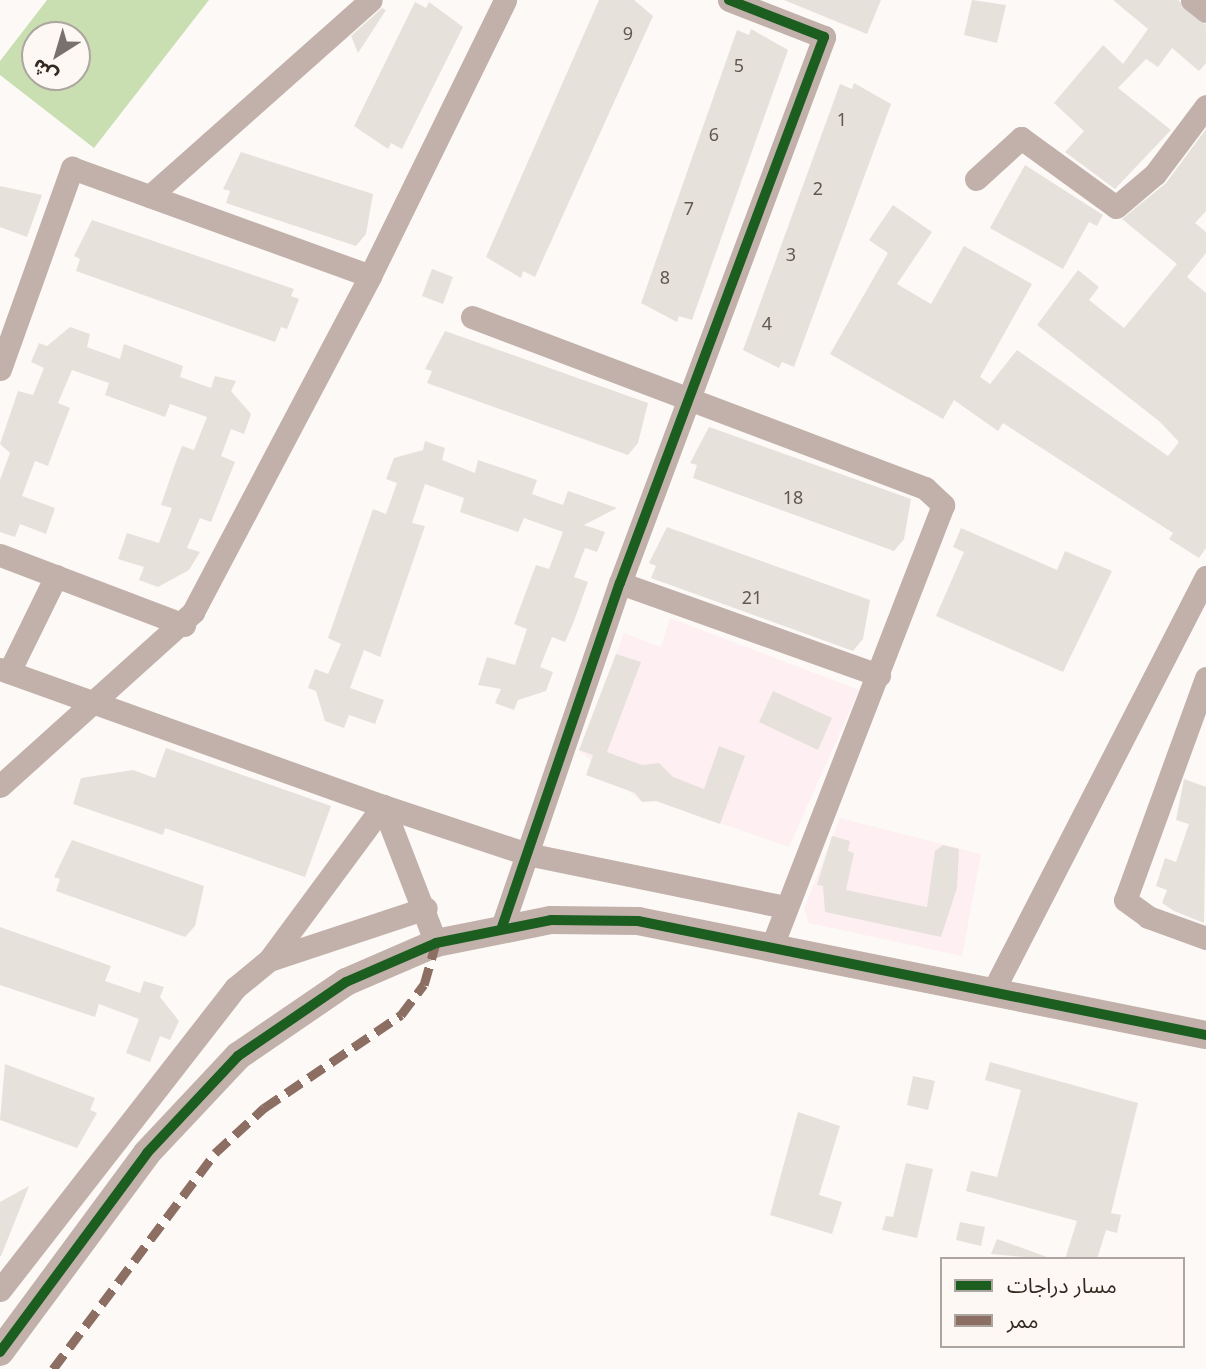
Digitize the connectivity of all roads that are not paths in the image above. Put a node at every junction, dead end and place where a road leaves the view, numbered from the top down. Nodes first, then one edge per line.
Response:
1 (371, 0) edge
2 (505, 0) edge
3 (729, 0) edge
4 (1192, 0) edge
5 (1206, 11) edge
6 (1206, 106) edge
7 (976, 179) dead end
8 (150, 196) junction
9 (370, 276) junction
10 (472, 317) dead end
11 (0, 369) edge
12 (691, 400) junction
13 (0, 555) edge
14 (56, 576) junction
15 (1206, 577) edge
16 (620, 583) junction
17 (184, 625) junction
18 (4, 670) edge
19 (879, 676) junction
20 (1206, 678) edge
21 (93, 700) junction
22 (0, 786) edge
23 (383, 806) junction
24 (527, 855) junction
25 (786, 907) junction
26 (426, 908) junction
27 (502, 927) junction
28 (1206, 938) edge
29 (436, 943) junction
30 (772, 946) junction
31 (269, 960) junction
32 (992, 993) junction
33 (1206, 1035) edge
34 (0, 1290) edge
35 (0, 1352) edge

1 - 8 street
2 - 9 street
3 - 12 street
4 - 5 street
6 - 7 street
8 - 9 street
8 - 11 street
9 - 17 street
10 - 12 street
12 - 16 street
12 - 19 street
13 - 14 street
14 - 17 street
14 - 18 street
15 - 32 street
16 - 19 street
16 - 24 street
17 - 21 street
18 - 21 street
19 - 25 street
20 - 28 street
21 - 22 street
21 - 23 street
23 - 24 street
23 - 26 street
23 - 31 street
24 - 25 street
24 - 27 street
25 - 30 street
26 - 29 street
26 - 31 street
27 - 29 street
27 - 30 street
29 - 35 street
30 - 32 street
31 - 34 street
32 - 33 street

